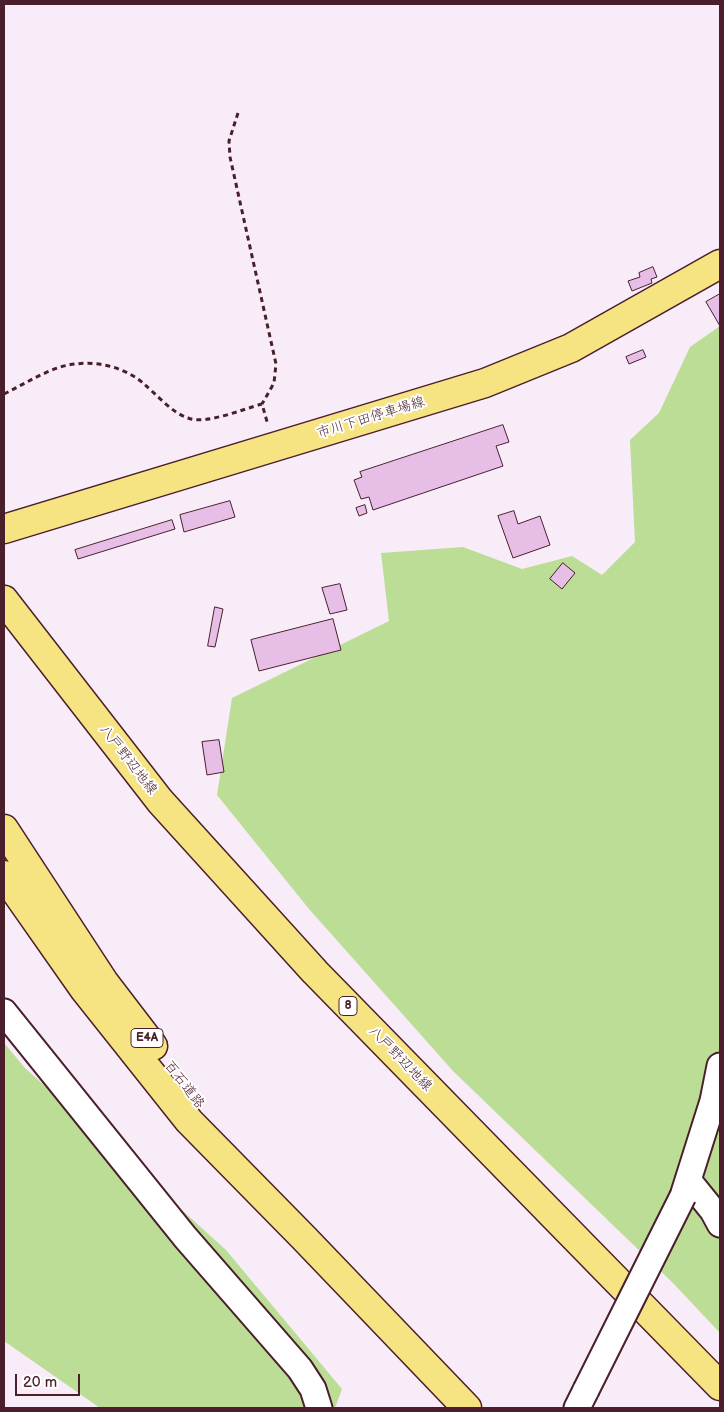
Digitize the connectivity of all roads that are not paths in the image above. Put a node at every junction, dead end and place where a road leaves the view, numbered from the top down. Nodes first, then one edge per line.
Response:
1 (720, 264) edge
2 (4, 529) edge
3 (4, 600) edge
4 (4, 829) edge
5 (4, 876) edge
6 (4, 1012) edge
7 (720, 1066) edge
8 (686, 1188) junction
9 (720, 1224) edge
10 (304, 1238) junction
11 (720, 1386) edge
12 (580, 1402) edge
13 (319, 1408) edge
14 (467, 1408) edge

1 - 2 main road, 市川下田停車場線
3 - 11 main road, 八戸野辺地線 / 8
4 - 10 main road, 百石道路 / E4A
5 - 10 main road, 百石道路 / E4A
6 - 13 street
7 - 8 street
8 - 9 street
8 - 12 street, bridge
10 - 14 main road, 百石道路 / E4A

